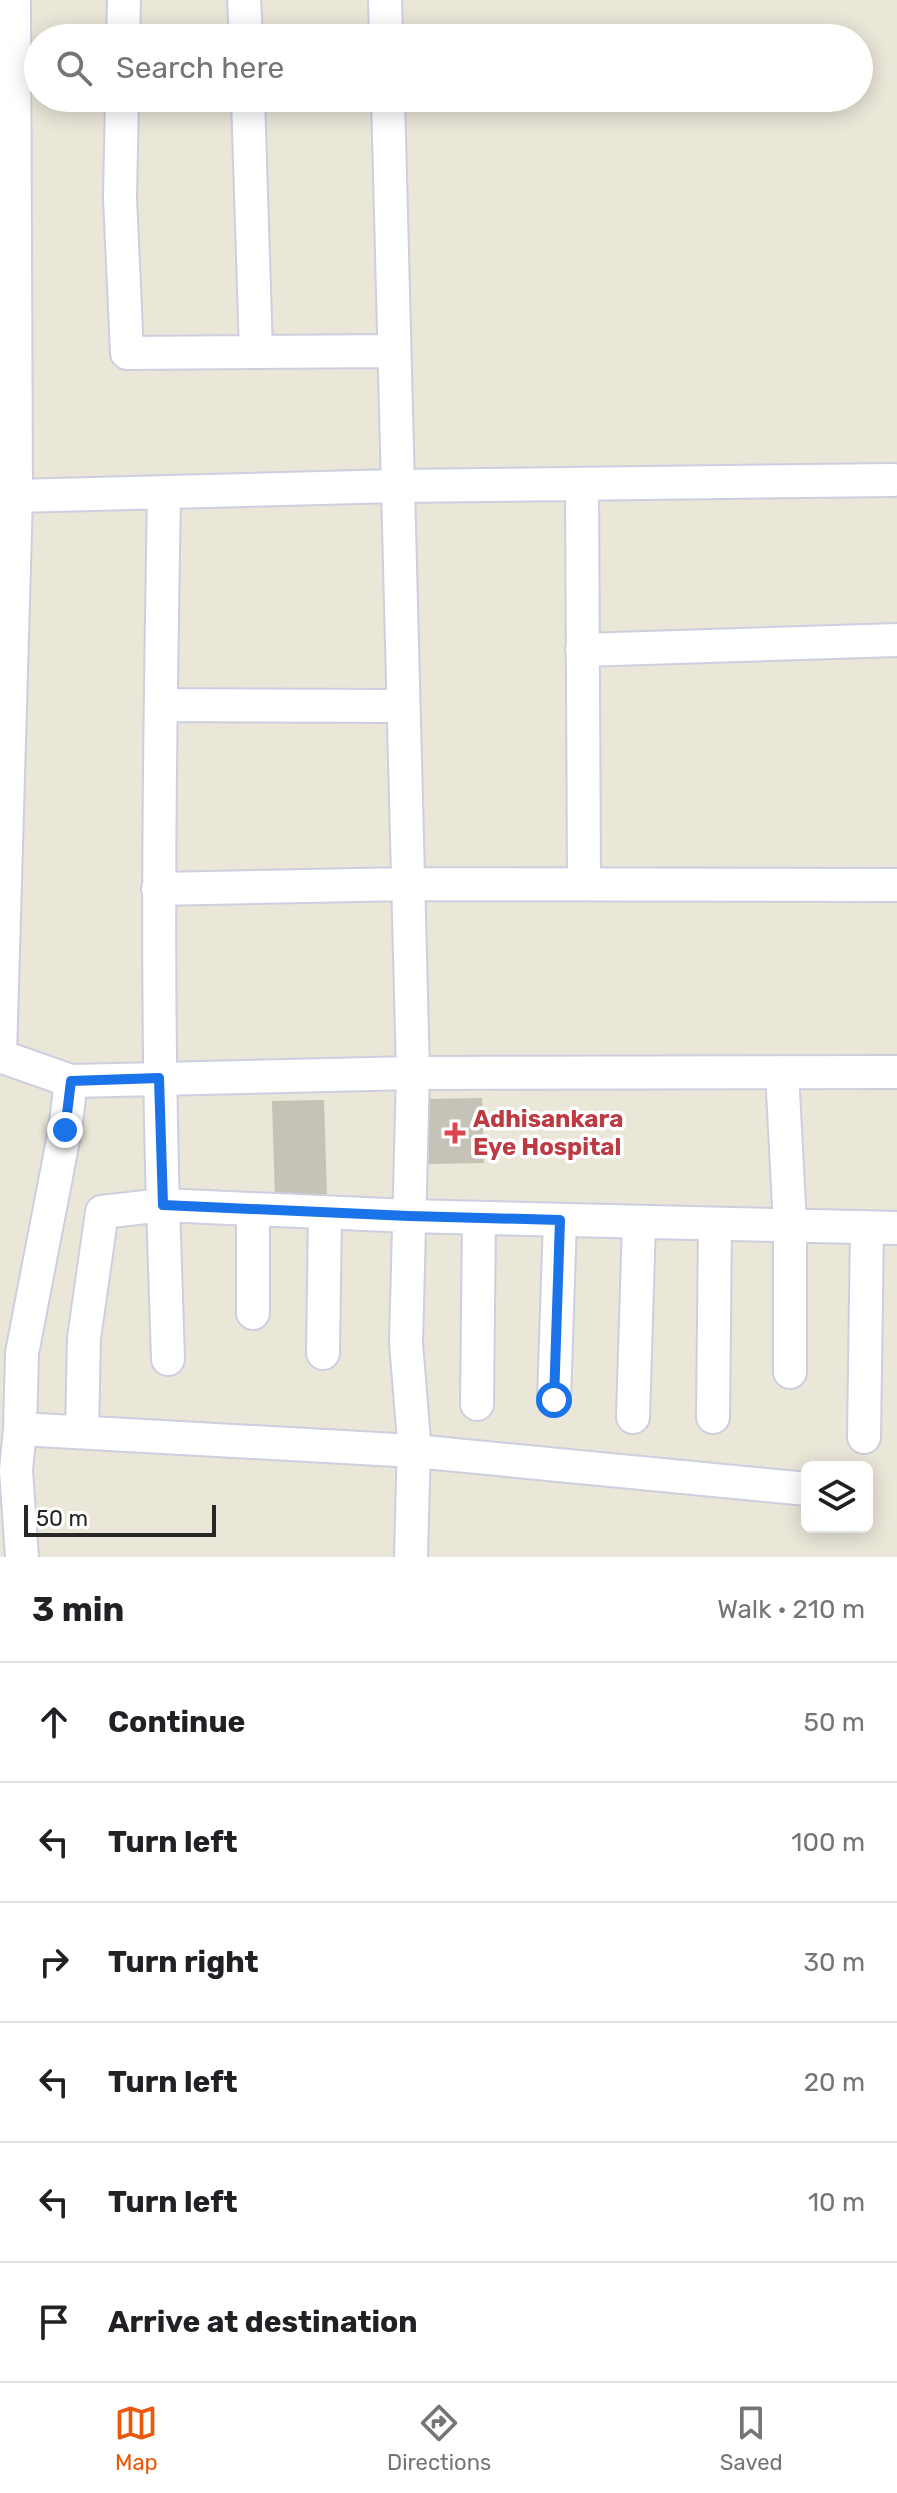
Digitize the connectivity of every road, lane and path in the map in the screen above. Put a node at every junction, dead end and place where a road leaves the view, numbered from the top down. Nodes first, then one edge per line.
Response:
1 (14, 0) edge
2 (124, 0) edge
3 (244, 0) edge
4 (385, 0) edge
5 (123, 24) edge
6 (245, 24) edge
7 (386, 24) edge
8 (122, 112) edge
9 (248, 112) edge
10 (388, 112) edge
11 (394, 351) junction
12 (256, 352) junction
13 (893, 480) dead end
14 (582, 484) junction
15 (397, 486) junction
16 (164, 492) junction
17 (16, 496) junction
18 (897, 640) edge
19 (582, 650) junction
20 (161, 705) junction
21 (403, 706) junction
22 (3, 848) edge
23 (408, 884) junction
24 (584, 884) junction
25 (897, 885) edge
26 (158, 889) junction
27 (0, 1056) edge
28 (782, 1072) junction
29 (897, 1072) edge
30 (413, 1073) junction
31 (159, 1078) junction
32 (71, 1081) junction
33 (163, 1205) junction
34 (253, 1209) junction
35 (325, 1212) junction
36 (409, 1216) junction
37 (479, 1218) junction
38 (560, 1220) junction
39 (639, 1222) junction
40 (715, 1224) junction
41 (790, 1225) junction
42 (882, 1227) edge
43 (253, 1313) dead end
44 (323, 1353) dead end
45 (168, 1359) dead end
46 (790, 1372) dead end
47 (554, 1400) dead end
48 (477, 1404) dead end
49 (633, 1417) dead end
50 (713, 1417) dead end
51 (20, 1429) junction
52 (82, 1432) junction
53 (864, 1437) dead end
54 (414, 1451) junction
55 (801, 1488) edge
56 (22, 1557) edge
57 (411, 1557) edge

1 - 17 street
2 - 5 street
3 - 6 street
4 - 7 street
8 - 12 street
9 - 12 street
10 - 11 street
11 - 12 street
11 - 15 street
13 - 14 street
14 - 15 street
14 - 19 street
15 - 16 street
15 - 21 street
16 - 17 street
16 - 20 street
17 - 22 street
18 - 19 street
19 - 24 street
20 - 21 street
20 - 26 street
21 - 23 street
22 - 27 street
23 - 24 street
23 - 26 street
23 - 30 street
24 - 25 street
26 - 31 street
27 - 32 street
28 - 29 street
28 - 30 street
28 - 41 street
30 - 31 street
30 - 36 street
31 - 32 street
31 - 33 street
32 - 51 street
33 - 34 street
33 - 45 street
33 - 52 street
34 - 35 street
34 - 43 street
35 - 36 street
35 - 44 street
36 - 37 street
36 - 54 street
37 - 38 street
37 - 48 street
38 - 39 street
38 - 47 street
39 - 40 street
39 - 49 street
40 - 41 street
40 - 50 street
41 - 42 street
41 - 46 street
42 - 53 street
51 - 52 street
51 - 56 street
52 - 54 street
54 - 55 street
54 - 57 street

